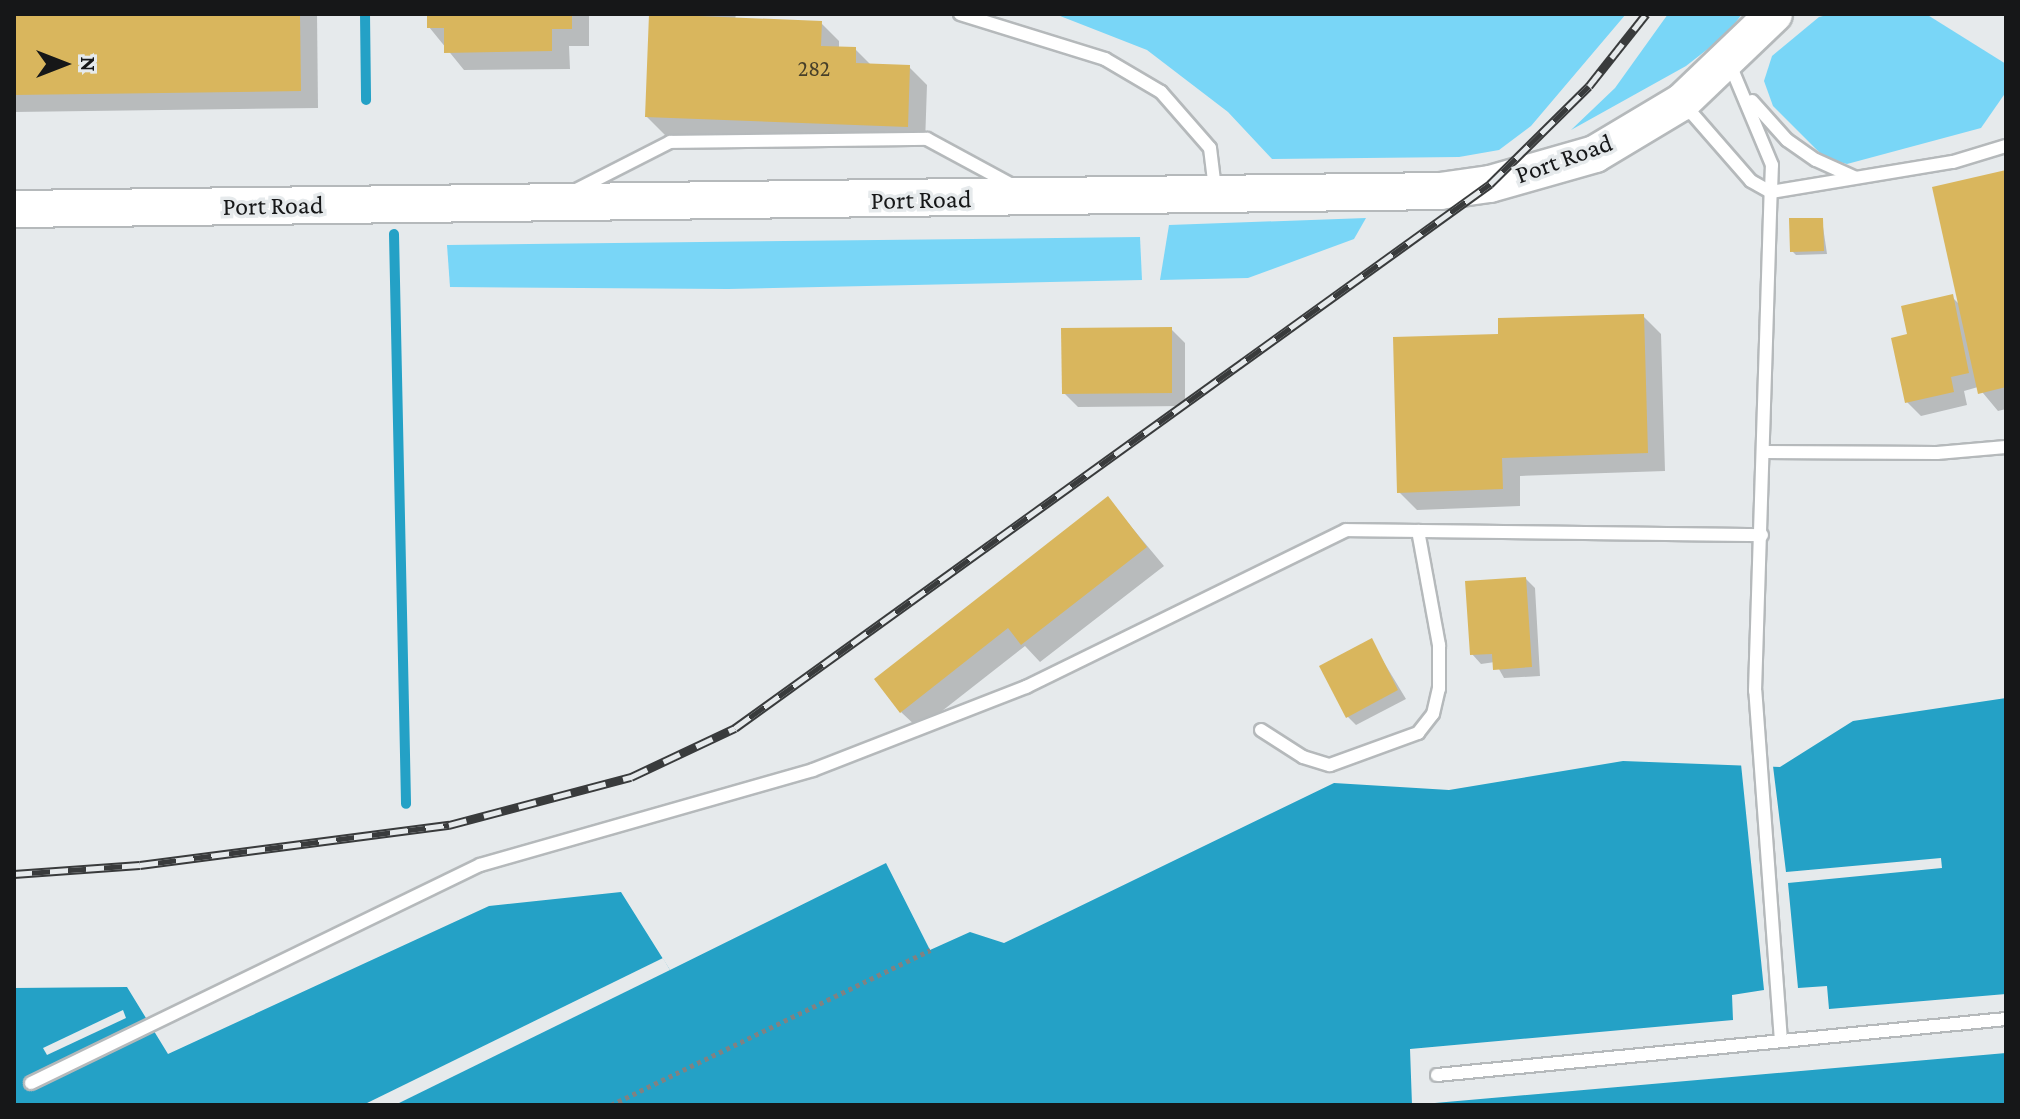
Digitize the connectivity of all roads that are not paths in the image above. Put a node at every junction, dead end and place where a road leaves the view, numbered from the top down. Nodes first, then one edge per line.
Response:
1 (960, 14) edge
2 (1774, 14) edge
3 (1727, 59) junction
4 (1747, 96) junction
5 (1682, 102) junction
6 (2006, 146) edge
7 (1856, 177) junction
8 (1771, 192) junction
9 (1216, 197) junction
10 (1037, 198) junction
11 (549, 203) junction
12 (14, 209) edge
13 (2006, 447) edge
14 (1765, 452) junction
15 (1418, 531) junction
16 (1762, 535) junction
17 (1261, 730) dead end
18 (2006, 1019) edge
19 (1781, 1041) junction
20 (1437, 1075) dead end
21 (31, 1083) dead end

1 - 9 lane
2 - 3 main road, Port Road
3 - 4 lane
3 - 5 main road, Port Road
4 - 7 lane
4 - 8 lane
5 - 8 lane
5 - 9 main road, Port Road
6 - 7 lane
7 - 8 lane
8 - 14 lane
9 - 10 main road, Port Road
10 - 11 main road, Port Road
10 - 11 lane
11 - 12 main road, Port Road
13 - 14 lane
14 - 16 lane
15 - 16 lane
15 - 17 lane
15 - 21 lane
16 - 19 lane
18 - 19 lane
19 - 20 lane

